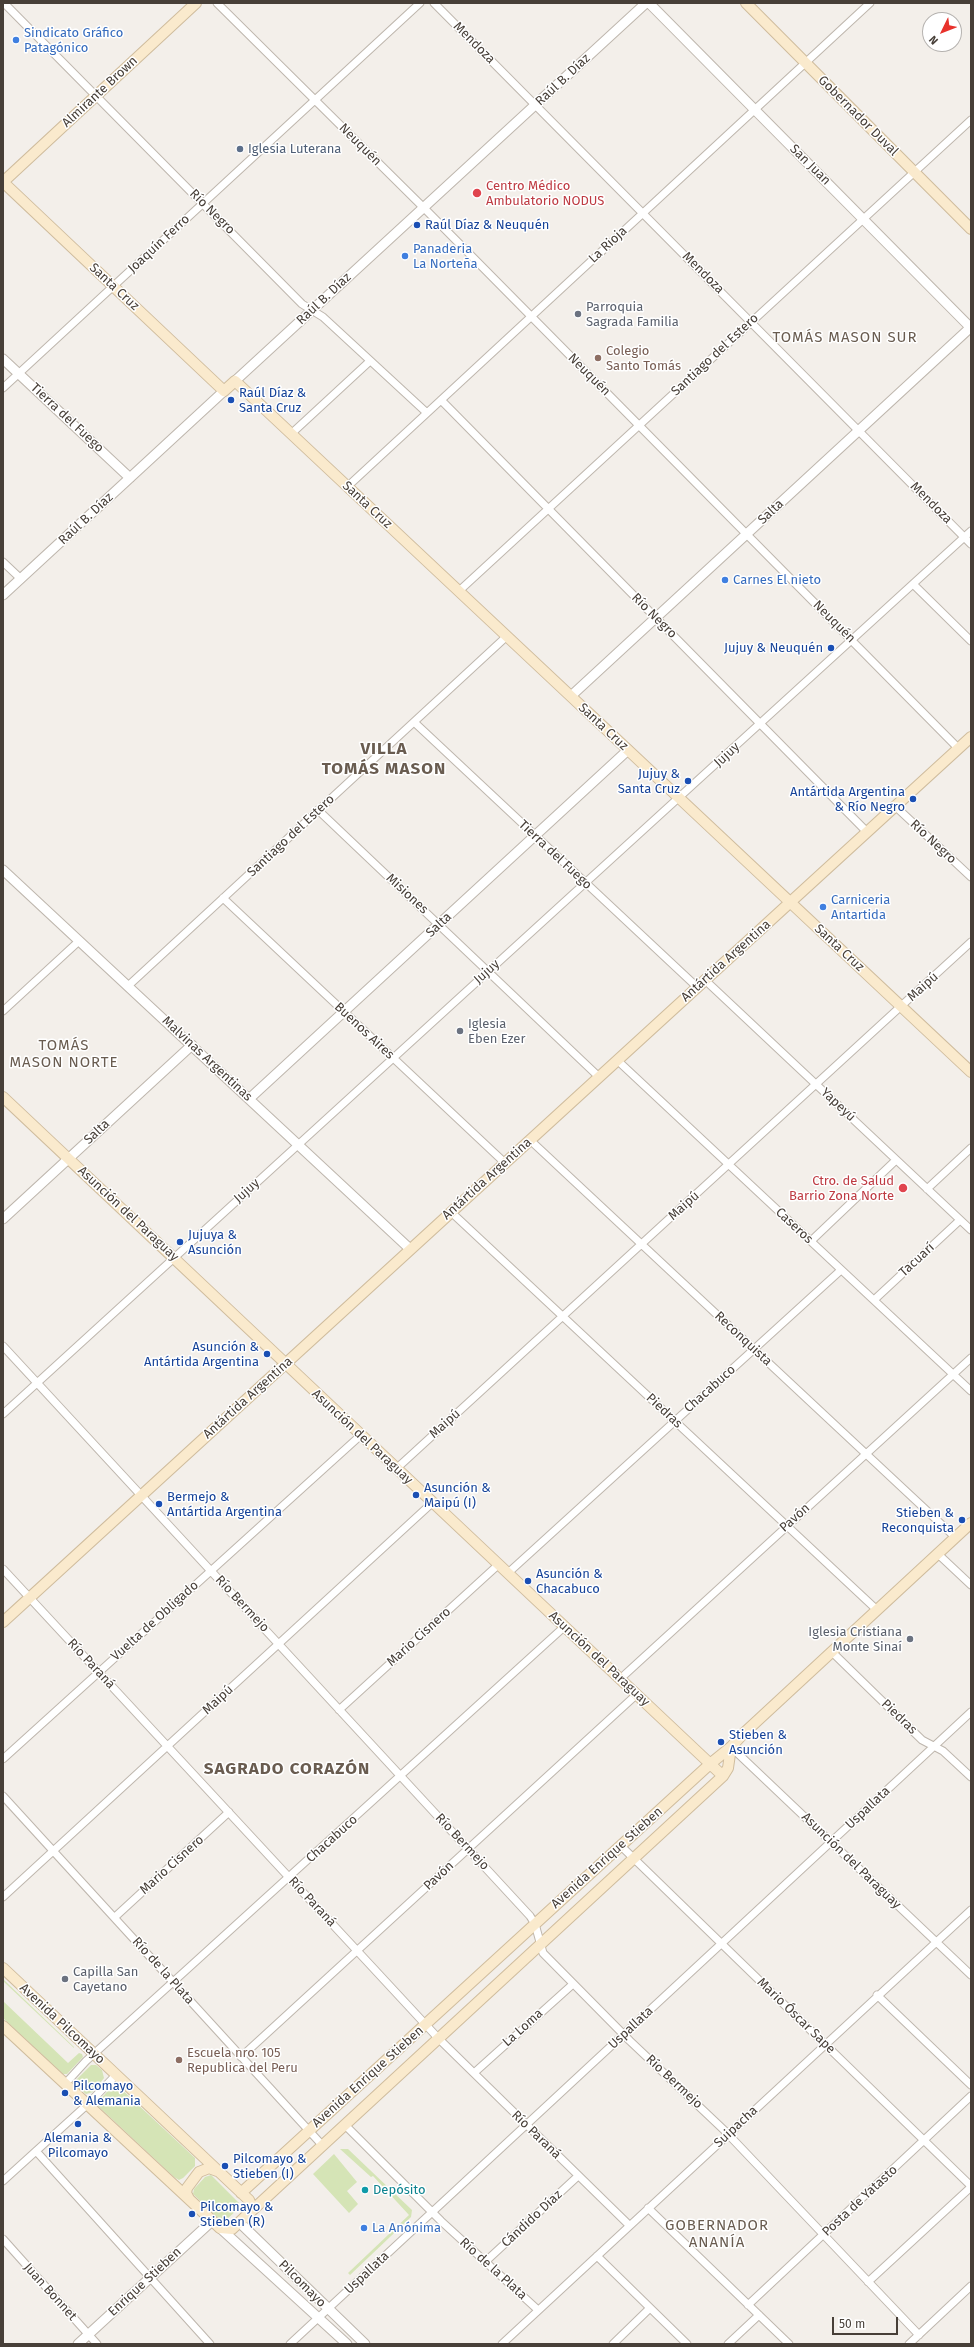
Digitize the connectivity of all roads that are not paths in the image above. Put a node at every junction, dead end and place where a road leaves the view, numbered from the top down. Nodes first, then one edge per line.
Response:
1 (4, 3) edge
2 (196, 3) edge
3 (217, 3) edge
4 (420, 3) edge
5 (434, 3) edge
6 (646, 3) edge
7 (649, 3) edge
8 (746, 3) edge
9 (870, 3) edge
10 (805, 63) junction
11 (96, 96) junction
12 (315, 100) junction
13 (535, 105) junction
14 (755, 110) junction
15 (971, 120) edge
16 (914, 172) junction
17 (3, 182) edge
18 (203, 204) junction
19 (424, 208) junction
20 (643, 213) junction
21 (863, 219) junction
22 (971, 229) edge
23 (113, 286) junction
24 (312, 310) junction
25 (531, 316) junction
26 (751, 322) junction
27 (971, 327) edge
28 (3, 359) edge
29 (370, 361) junction
30 (19, 374) junction
31 (235, 381) junction
32 (3, 388) edge
33 (224, 391) junction
34 (441, 400) junction
35 (426, 413) junction
36 (639, 425) junction
37 (858, 431) junction
38 (291, 434) junction
39 (130, 478) junction
40 (347, 487) junction
41 (549, 509) junction
42 (971, 531) edge
43 (747, 534) junction
44 (964, 537) junction
45 (971, 544) edge
46 (3, 562) edge
47 (21, 579) junction
48 (913, 584) junction
49 (459, 591) junction
50 (3, 595) edge
51 (656, 618) junction
52 (507, 636) junction
53 (852, 640) junction
54 (971, 641) edge
55 (571, 696) junction
56 (414, 722) junction
57 (761, 724) junction
58 (971, 738) edge
59 (959, 749) junction
60 (628, 750) junction
61 (679, 798) junction
62 (895, 806) junction
63 (318, 810) junction
64 (867, 832) junction
65 (535, 836) junction
66 (3, 870) edge
67 (971, 877) edge
68 (585, 882) junction
69 (223, 898) junction
70 (790, 902) junction
71 (439, 924) junction
72 (79, 941) junction
73 (971, 942) edge
74 (488, 971) junction
75 (701, 984) junction
76 (128, 986) junction
77 (901, 1006) junction
78 (3, 1011) edge
79 (344, 1012) junction
80 (192, 1045) junction
81 (393, 1058) junction
82 (617, 1060) junction
83 (971, 1072) edge
84 (599, 1077) junction
85 (816, 1085) junction
86 (3, 1097) edge
87 (249, 1099) junction
88 (530, 1140) junction
89 (298, 1144) junction
90 (971, 1148) edge
91 (69, 1159) junction
92 (896, 1160) junction
93 (505, 1163) junction
94 (728, 1164) junction
95 (927, 1189) junction
96 (451, 1212) junction
97 (3, 1219) edge
98 (960, 1220) junction
99 (971, 1230) edge
100 (811, 1241) junction
101 (642, 1244) junction
102 (410, 1249) junction
103 (174, 1258) junction
104 (841, 1270) junction
105 (874, 1300) junction
106 (563, 1316) junction
107 (3, 1346) edge
108 (754, 1349) junction
109 (971, 1358) edge
110 (286, 1363) junction
111 (953, 1374) junction
112 (37, 1383) junction
113 (971, 1391) edge
114 (3, 1414) edge
115 (675, 1421) junction
116 (361, 1435) junction
117 (866, 1454) junction
118 (396, 1469) junction
119 (141, 1495) junction
120 (432, 1503) junction
121 (971, 1523) edge
122 (787, 1526) junction
123 (955, 1537) junction
124 (938, 1554) junction
125 (498, 1565) junction
126 (3, 1569) edge
127 (211, 1571) junction
128 (508, 1574) junction
129 (971, 1585) edge
130 (29, 1598) junction
131 (877, 1610) junction
132 (3, 1622) edge
133 (564, 1627) junction
134 (279, 1644) junction
135 (832, 1652) junction
136 (99, 1672) junction
137 (620, 1679) junction
138 (636, 1695) junction
139 (339, 1710) junction
140 (971, 1712) edge
141 (167, 1746) junction
142 (934, 1746) junction
143 (731, 1747) junction
144 (3, 1759) edge
145 (710, 1764) junction
146 (401, 1776) junction
147 (723, 1776) junction
148 (971, 1777) edge
149 (3, 1796) edge
150 (229, 1812) junction
151 (831, 1842) junction
152 (621, 1846) junction
153 (468, 1849) junction
154 (53, 1851) junction
155 (634, 1858) junction
156 (289, 1878) junction
157 (3, 1897) edge
158 (971, 1910) edge
159 (115, 1917) junction
160 (535, 1924) junction
161 (936, 1942) junction
162 (722, 1944) junction
163 (540, 1945) junction
164 (357, 1951) junction
165 (3, 1968) edge
166 (971, 1975) edge
167 (174, 1983) junction
168 (573, 1984) junction
169 (878, 1995) junction
170 (425, 2024) junction
171 (3, 2026) edge
172 (624, 2035) junction
173 (439, 2039) junction
174 (825, 2044) junction
175 (95, 2055) junction
176 (241, 2057) junction
177 (474, 2074) junction
178 (116, 2075) junction
179 (65, 2084) junction
180 (971, 2085) edge
181 (971, 2096) edge
182 (88, 2105) junction
183 (526, 2125) junction
184 (345, 2126) junction
185 (309, 2131) junction
186 (728, 2134) junction
187 (924, 2140) junction
188 (323, 2146) junction
189 (36, 2151) junction
190 (219, 2172) junction
191 (578, 2176) junction
192 (3, 2181) edge
193 (971, 2187) edge
194 (241, 2193) junction
195 (191, 2201) junction
196 (648, 2208) junction
197 (432, 2213) junction
198 (249, 2214) junction
199 (240, 2223) junction
200 (216, 2224) junction
201 (629, 2226) junction
202 (824, 2235) junction
203 (3, 2239) edge
204 (597, 2256) junction
205 (485, 2262) junction
206 (150, 2278) junction
207 (868, 2282) junction
208 (971, 2286) edge
209 (748, 2305) junction
210 (650, 2308) junction
211 (328, 2310) junction
212 (538, 2310) junction
213 (759, 2315) junction
214 (318, 2318) junction
215 (89, 2334) junction
216 (919, 2335) junction
217 (78, 2344) edge
218 (97, 2344) edge
219 (210, 2344) edge
220 (290, 2344) edge
221 (347, 2344) edge
222 (365, 2344) edge
223 (502, 2344) edge
224 (612, 2344) edge
225 (687, 2344) edge
226 (728, 2344) edge
227 (788, 2344) edge
228 (909, 2344) edge

1 - 11 street, Río Negro
2 - 11 main road, Almirante Brown
3 - 12 street, Neuquén
4 - 12 street, Joaquín Ferro
5 - 13 street, Mendoza
6 - 13 street, Raúl B. Díaz
7 - 14 street, San Juan
8 - 10 main road, Gobernador Duval
9 - 10 street, La Rioja
10 - 14 street, La Rioja
10 - 16 main road, Gobernador Duval
11 - 17 main road, Almirante Brown
11 - 18 street, Río Negro
12 - 18 street, Joaquín Ferro
12 - 19 street, Neuquén
13 - 19 street, Raúl B. Díaz
13 - 20 street, Mendoza
14 - 20 street, La Rioja
14 - 21 street, San Juan
15 - 16 street, Santiago del Estero
16 - 21 street, Santiago del Estero
16 - 22 main road, Gobernador Duval
17 - 23 main road, Santa Cruz
18 - 23 street, Joaquín Ferro
18 - 24 street, Río Negro
19 - 24 street, Raúl B. Díaz
19 - 25 street, Neuquén
20 - 25 street, La Rioja
20 - 26 street, Mendoza
21 - 26 street, Santiago del Estero
21 - 27 street, San Juan
23 - 30 street, Joaquín Ferro
23 - 33 main road, Santa Cruz
24 - 29 street, Río Negro
24 - 31 street, Raúl B. Díaz
25 - 34 street, La Rioja
25 - 36 street, Neuquén
26 - 36 street, Santiago del Estero
26 - 37 street, Mendoza
27 - 37 street, Salta
28 - 30 street, Tierra del Fuego
29 - 35 street, Río Negro
29 - 38 street
30 - 32 street, Joaquín Ferro
30 - 39 street, Tierra del Fuego
31 - 33 main road, Raúl B. Díaz
31 - 38 main road, Santa Cruz
33 - 39 street, Raúl B. Díaz
34 - 35 street, La Rioja
34 - 41 street, Río Negro
35 - 40 street, La Rioja
36 - 41 street, Santiago del Estero
36 - 43 street, Neuquén
37 - 43 street, Salta
37 - 44 street, Mendoza
38 - 40 main road, Santa Cruz
39 - 47 street, Raúl B. Díaz
40 - 49 main road, Santa Cruz
41 - 49 street, Santiago del Estero
41 - 51 street, Río Negro
42 - 44 street, Jujuy
43 - 51 street, Salta
43 - 53 street, Neuquén
44 - 45 street, Mendoza
44 - 48 street, Jujuy
46 - 47 street
47 - 50 street, Raúl B. Díaz
48 - 53 street, Jujuy
48 - 54 street
49 - 52 main road, Santa Cruz
51 - 55 street, Salta
51 - 57 street, Río Negro
52 - 55 main road, Santa Cruz
52 - 56 street, Santiago del Estero
53 - 57 street, Jujuy
53 - 59 street, Neuquén
55 - 60 main road, Santa Cruz
56 - 63 street, Santiago del Estero
56 - 65 street, Tierra del Fuego
57 - 61 street, Jujuy
57 - 64 street, Río Negro
58 - 59 main road, Antártida Argentina
59 - 62 main road, Antártida Argentina
60 - 61 main road, Santa Cruz
60 - 65 street, Salta
61 - 68 street, Jujuy
61 - 70 main road, Santa Cruz
62 - 64 main road, Antártida Argentina
62 - 67 street, Río Negro
63 - 69 street, Santiago del Estero
63 - 71 street, Misiones
64 - 70 main road, Antártida Argentina
65 - 68 street, Tierra del Fuego
65 - 71 street, Salta
66 - 72 street, Malvinas Argentinas
68 - 74 street, Jujuy
68 - 75 street, Tierra del Fuego
69 - 76 street, Santiago del Estero
69 - 79 street, Buenos Aires
70 - 75 main road, Antártida Argentina
70 - 77 main road, Santa Cruz
71 - 74 street, Misiones
71 - 79 street, Salta
72 - 76 street, Malvinas Argentinas
72 - 78 street
73 - 77 street, Maipú
74 - 81 street, Jujuy
74 - 84 street, Misiones
75 - 82 main road, Antártida Argentina
75 - 85 street, Yapeyú
76 - 80 street, Malvinas Argentinas
77 - 83 main road, Santa Cruz
77 - 85 street, Maipú
79 - 81 street, Buenos Aires
79 - 87 street, Salta
80 - 87 street, Malvinas Argentinas
80 - 91 street, Salta
81 - 89 street, Jujuy
81 - 93 street, Buenos Aires
82 - 84 main road, Antártida Argentina
82 - 94 street, Caseros
84 - 88 main road, Antártida Argentina
85 - 92 street, Yapeyú
85 - 94 street, Maipú
86 - 91 main road, Asunción del Paraguay
87 - 89 street, Malvinas Argentinas
88 - 93 main road, Antártida Argentina
88 - 101 street, Reconquista
89 - 102 street, Malvinas Argentinas
89 - 103 street, Jujuy
90 - 95 street
91 - 97 street, Salta
91 - 103 main road, Asunción del Paraguay
92 - 95 street, Yapeyú
92 - 100 street
93 - 96 main road, Antártida Argentina
94 - 100 street, Caseros
94 - 101 street, Maipú
95 - 98 street, Yapeyú
96 - 102 main road, Antártida Argentina
96 - 106 street, Piedras
98 - 99 street, Yapeyú
98 - 105 street, Tacuarí
100 - 104 street, Caseros
101 - 106 street, Maipú
101 - 108 street, Reconquista
102 - 110 main road, Antártida Argentina
103 - 110 main road, Asunción del Paraguay
103 - 112 street, Jujuy
104 - 105 street, Caseros
104 - 108 street, Chacabuco
105 - 111 street, Caseros
106 - 115 street, Piedras
106 - 118 street, Maipú
107 - 112 street, Río Bermejo
108 - 115 street, Chacabuco
108 - 117 street, Reconquista
109 - 111 street, Pavón
110 - 116 main road, Asunción del Paraguay
110 - 119 main road, Antártida Argentina
111 - 113 street, Caseros
111 - 117 street, Pavón
112 - 114 street, Jujuy
112 - 119 street, Río Bermejo
115 - 122 street, Piedras
115 - 128 street, Chacabuco
116 - 118 main road, Asunción del Paraguay
116 - 127 street, Vuelta de Obligado
117 - 122 street, Pavón
117 - 123 street, Reconquista
118 - 120 main road, Asunción del Paraguay
119 - 127 street, Río Bermejo
119 - 130 main road, Antártida Argentina
120 - 125 main road, Asunción del Paraguay
120 - 134 street, Maipú
121 - 123 main road, Avenida Enrique Stieben
122 - 131 street, Piedras
122 - 137 street, Pavón
123 - 124 main road, Avenida Enrique Stieben
124 - 129 street
124 - 131 main road, Avenida Enrique Stieben
125 - 128 main road, Asunción del Paraguay
125 - 139 street, Mario Cisnero
126 - 130 street, Río Paraná
127 - 134 street, Río Bermejo
127 - 136 street, Vuelta de Obligado
128 - 133 main road, Asunción del Paraguay
130 - 132 main road, Antártida Argentina
130 - 136 street, Río Paraná
131 - 135 main road, Avenida Enrique Stieben
133 - 137 main road, Asunción del Paraguay
133 - 146 street, Chacabuco
134 - 139 street, Río Bermejo
134 - 141 street, Maipú
135 - 142 street, Piedras
135 - 143 main road, Avenida Enrique Stieben
136 - 141 street, Río Paraná
136 - 144 street, Vuelta de Obligado
137 - 138 main road, Asunción del Paraguay
138 - 145 main road, Asunción del Paraguay
138 - 153 street, Pavón
139 - 146 street, Río Bermejo
140 - 142 street, Uspallata
141 - 150 street, Río Paraná
141 - 154 street, Maipú
142 - 148 street, Piedras
142 - 151 street, Uspallata
143 - 145 main road, Avenida Enrique Stieben
143 - 147 main road
143 - 151 street, Asunción del Paraguay
145 - 147 main road, Asunción del Paraguay
145 - 152 main road, Avenida Enrique Stieben
146 - 153 street, Río Bermejo
146 - 156 street, Chacabuco
147 - 155 main road, Avenida Enrique Stieben
149 - 154 street, Río de la Plata
150 - 156 street, Río Paraná
150 - 159 street, Mario Cisnero
151 - 161 street, Asunción del Paraguay
151 - 162 street, Uspallata
152 - 155 street, Mario Óscar Sape
152 - 160 main road, Avenida Enrique Stieben
153 - 160 street, Río Bermejo
153 - 164 street, Pavón
154 - 157 street, Maipú
154 - 159 street, Río de la Plata
155 - 162 street, Mario Óscar Sape
155 - 163 main road, Avenida Enrique Stieben
156 - 164 street, Río Paraná
156 - 167 street, Chacabuco
158 - 161 street, Suipacha
159 - 167 street, Río de la Plata
160 - 163 street, Río Bermejo
160 - 170 main road, Avenida Enrique Stieben
161 - 166 street, Asunción del Paraguay
161 - 169 street, Suipacha
162 - 172 street, Uspallata
162 - 174 street, Mario Óscar Sape
163 - 168 street, Río Bermejo
163 - 173 main road, Avenida Enrique Stieben
164 - 170 street, Río Paraná
164 - 176 street, Pavón
165 - 175 main road, Avenida Pilcomayo
167 - 175 street, Chacabuco
167 - 176 street, Río de la Plata
168 - 172 street, Río Bermejo
168 - 177 street, La Loma
169 - 174 street, Suipacha
169 - 180 street
170 - 173 street, Río Paraná
170 - 185 main road, Avenida Enrique Stieben
171 - 179 main road
172 - 183 street, Uspallata
172 - 186 street, Río Bermejo
173 - 177 street, Río Paraná
173 - 184 main road, Avenida Enrique Stieben
174 - 186 street, Suipacha
174 - 187 street, Mario Óscar Sape
175 - 178 main road, Avenida Pilcomayo
175 - 179 street, Chacabuco
176 - 185 street, Río de la Plata
177 - 183 street, Río Paraná
178 - 182 street
178 - 190 main road, Avenida Pilcomayo
179 - 182 main road
181 - 187 street, Posta de Yatasto
182 - 189 street
182 - 195 main road
183 - 191 street, Río Paraná
183 - 197 street, Uspallata
184 - 188 main road, Avenida Enrique Stieben
184 - 197 street, Río de la Plata
185 - 188 street, Río de la Plata
185 - 194 main road, Avenida Enrique Stieben
186 - 196 street, Suipacha
186 - 202 street, Río Bermejo
187 - 193 street, Mario Óscar Sape
187 - 202 street, Posta de Yatasto
188 - 198 main road, Avenida Enrique Stieben
189 - 192 street
189 - 206 street
190 - 194 main road, Avenida Pilcomayo
190 - 195 main road
191 - 201 street, Río Paraná
191 - 205 street, Cándido Díaz
193 - 207 street
194 - 198 main road, Avenida Pilcomayo
195 - 200 main road
196 - 201 street, Suipacha
196 - 209 street
197 - 205 street, Río de la Plata
197 - 211 street, Uspallata
198 - 199 main road, Avenida Enrique Stieben
199 - 200 main road, Avenida Enrique Stieben
199 - 211 street, Pilcomayo
200 - 206 street, Enrique Stieben
200 - 214 street, Pilcomayo
201 - 204 street, Suipacha
202 - 207 street, Río Bermejo
202 - 209 street, Posta de Yatasto
203 - 215 street, Juan Bonnet
204 - 210 street
204 - 212 street, Suipacha
205 - 212 street, Río de la Plata
206 - 215 street, Enrique Stieben
206 - 219 street
207 - 216 street, Río Bermejo
208 - 216 street
209 - 213 street
210 - 224 street
210 - 225 street
211 - 214 street, Uspallata
211 - 222 street, Pilcomayo
212 - 223 street, Suipacha
213 - 226 street
213 - 227 street
214 - 220 street, Uspallata
214 - 221 street, Pilcomayo
215 - 217 street, Enrique Stieben
215 - 218 street, Juan Bonnet
216 - 228 street

